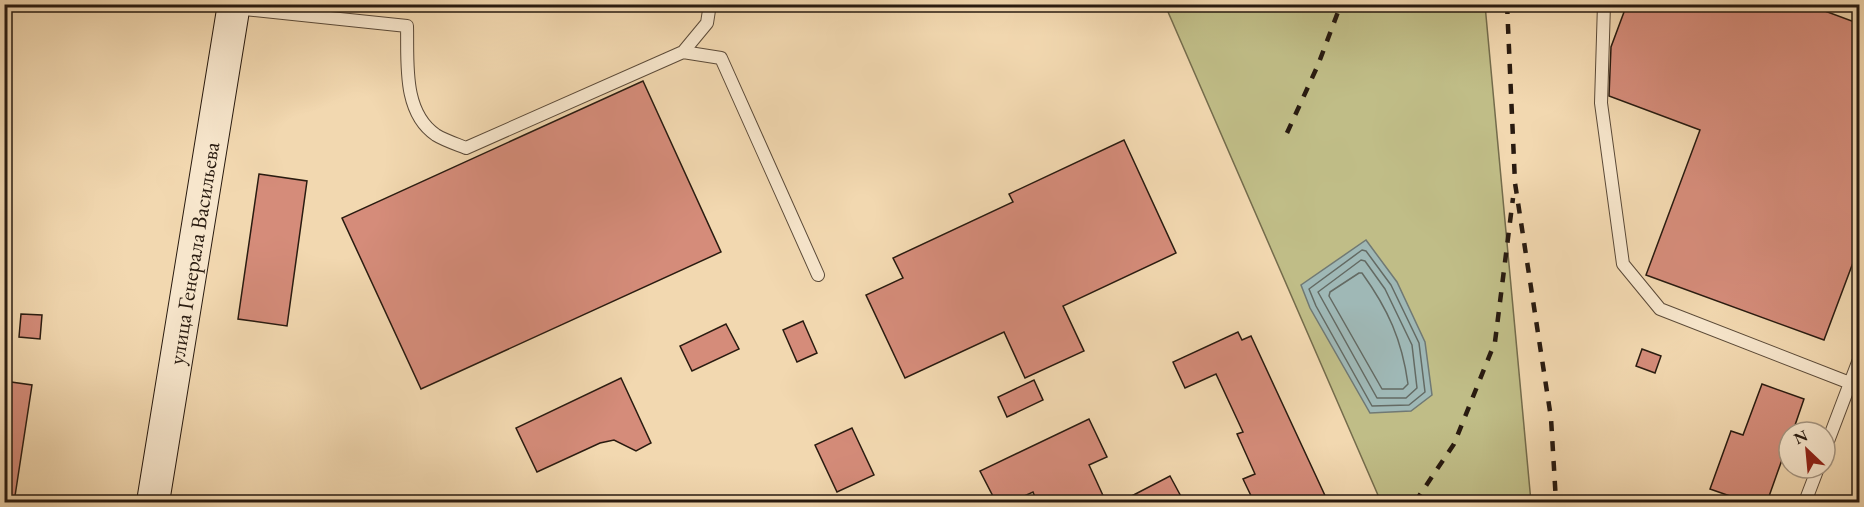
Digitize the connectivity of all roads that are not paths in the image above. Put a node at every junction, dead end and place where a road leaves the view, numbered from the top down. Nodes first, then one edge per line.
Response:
1 (710, 4) edge
2 (1604, 4) edge
3 (233, 6) edge
4 (683, 52) junction
5 (818, 275) dead end
6 (1860, 357) edge
7 (1850, 383) junction
8 (1836, 420) edge
9 (1813, 480) edge
10 (153, 502) edge
11 (1805, 502) edge

1 - 4 lane
2 - 7 lane
3 - 4 lane
3 - 10 main road, улица Генерала Васильева
4 - 5 lane
6 - 7 lane
7 - 8 lane
9 - 11 lane

